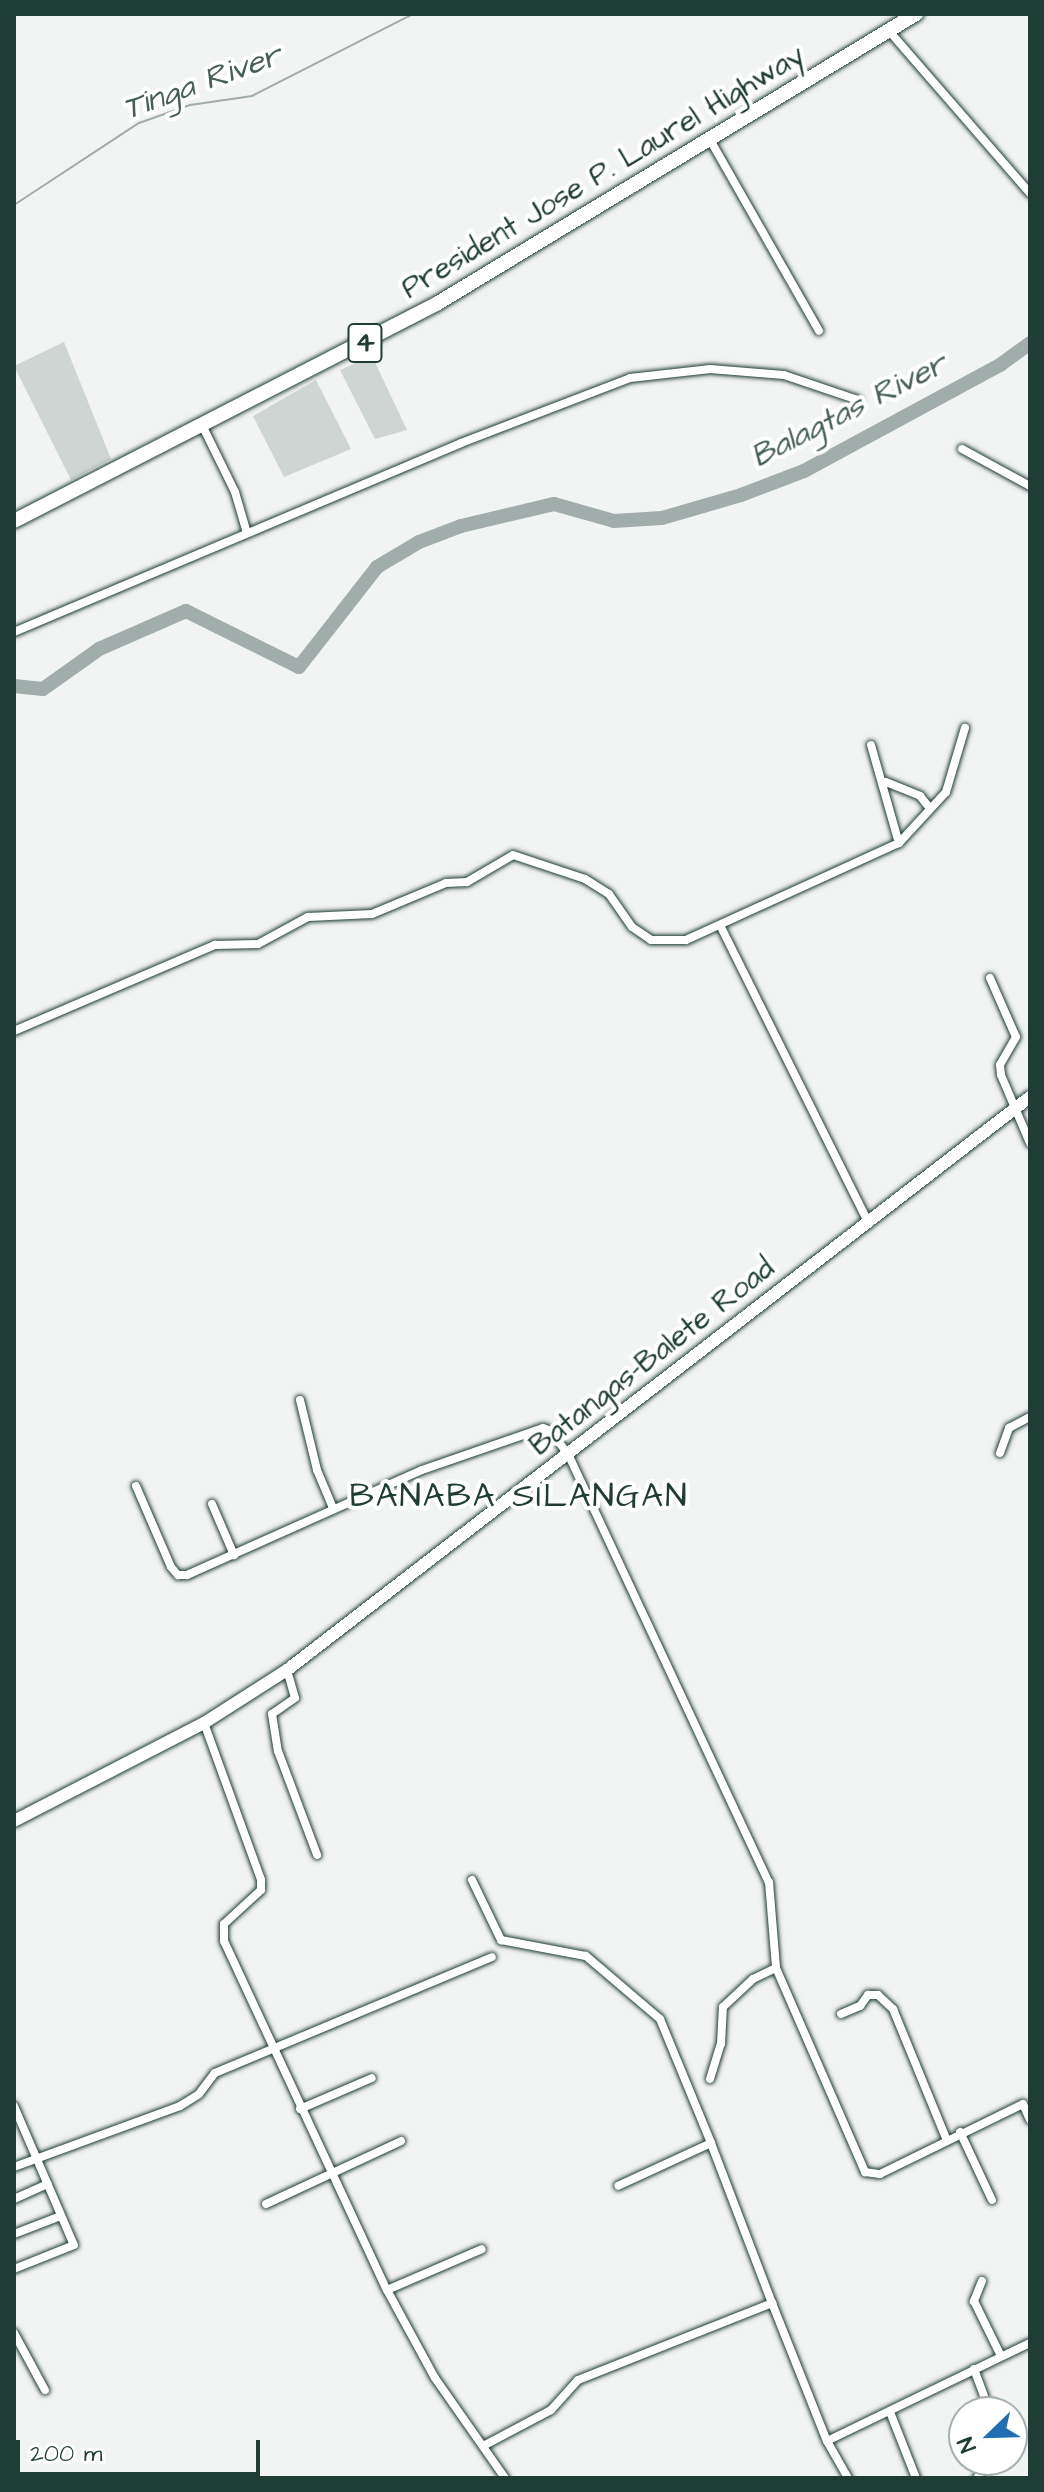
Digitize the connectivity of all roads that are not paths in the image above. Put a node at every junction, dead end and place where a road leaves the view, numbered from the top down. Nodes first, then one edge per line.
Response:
1 (916, 14) edge
2 (889, 31) junction
3 (709, 138) junction
4 (1030, 193) edge
5 (819, 331) dead end
6 (858, 400) dead end
7 (202, 425) junction
8 (962, 449) dead end
9 (1030, 486) edge
10 (14, 521) edge
11 (247, 533) junction
12 (14, 632) edge
13 (965, 728) dead end
14 (871, 745) dead end
15 (886, 782) junction
16 (929, 807) junction
17 (899, 843) junction
18 (721, 927) junction
19 (990, 978) dead end
20 (14, 1031) edge
21 (1030, 1097) edge
22 (1013, 1109) junction
23 (1030, 1143) edge
24 (868, 1222) junction
25 (300, 1400) dead end
26 (1030, 1417) edge
27 (1000, 1453) dead end
28 (569, 1456) junction
29 (136, 1486) dead end
30 (212, 1504) dead end
31 (333, 1508) junction
32 (234, 1555) junction
33 (287, 1670) junction
34 (204, 1723) junction
35 (14, 1821) edge
36 (317, 1855) dead end
37 (472, 1880) dead end
38 (492, 1957) dead end
39 (776, 1968) junction
40 (841, 2014) dead end
41 (274, 2050) junction
42 (372, 2078) dead end
43 (710, 2079) dead end
44 (1026, 2103) edge
45 (14, 2106) edge
46 (300, 2109) junction
47 (1030, 2120) edge
48 (24, 2129) junction
49 (960, 2132) junction
50 (14, 2133) edge
51 (946, 2138) junction
52 (401, 2141) dead end
53 (711, 2143) junction
54 (36, 2158) junction
55 (14, 2167) edge
56 (330, 2176) junction
57 (48, 2184) junction
58 (618, 2186) dead end
59 (14, 2199) edge
60 (992, 2200) dead end
61 (266, 2204) dead end
62 (61, 2216) junction
63 (14, 2234) edge
64 (482, 2249) dead end
65 (14, 2269) edge
66 (982, 2281) dead end
67 (387, 2290) junction
68 (772, 2303) junction
69 (14, 2333) edge
70 (1030, 2343) edge
71 (1001, 2356) junction
72 (974, 2369) junction
73 (45, 2390) dead end
74 (984, 2396) edge
75 (890, 2412) junction
76 (827, 2441) junction
77 (485, 2445) junction
78 (505, 2478) edge
79 (848, 2478) edge
80 (916, 2478) edge

1 - 2 highway, President Jose P. Laurel Highway / 4
2 - 3 highway, President Jose P. Laurel Highway / 4
2 - 4 street
3 - 5 street
3 - 7 highway, President Jose P. Laurel Highway / 4
6 - 11 street
7 - 10 highway, President Jose P. Laurel Highway / 4
7 - 11 street
8 - 9 street
11 - 12 street
13 - 16 street
14 - 15 street
15 - 16 street
15 - 17 street
16 - 17 street
17 - 18 street
18 - 20 street
18 - 24 street
19 - 22 street
21 - 22 main road, Batangas-Balete Road
22 - 23 street
22 - 24 main road, Batangas-Balete Road
24 - 28 main road, Batangas-Balete Road
25 - 31 street
26 - 27 street
28 - 31 street
28 - 33 main road, Batangas-Balete Road
28 - 39 street
29 - 32 street
30 - 32 street
31 - 32 street
33 - 34 main road, Batangas-Balete Road
33 - 36 street
34 - 35 main road, Batangas-Balete Road
34 - 41 street
37 - 53 street
38 - 41 street
39 - 43 street
39 - 51 street
40 - 51 street
41 - 46 street
41 - 54 street
42 - 46 street
44 - 47 street
44 - 49 street
45 - 48 street
46 - 56 street
48 - 50 street
48 - 54 street
49 - 51 street
49 - 60 street
52 - 56 street
53 - 58 street
53 - 68 street
54 - 55 street
54 - 57 street
56 - 61 street
56 - 67 street
57 - 59 street
57 - 62 street
62 - 63 street
62 - 65 street
64 - 67 street
66 - 71 street
67 - 77 street
68 - 76 street
68 - 77 street
69 - 73 street
70 - 71 street
71 - 72 street
72 - 74 street
72 - 75 street
75 - 76 street
75 - 80 street
76 - 79 street
77 - 78 street

